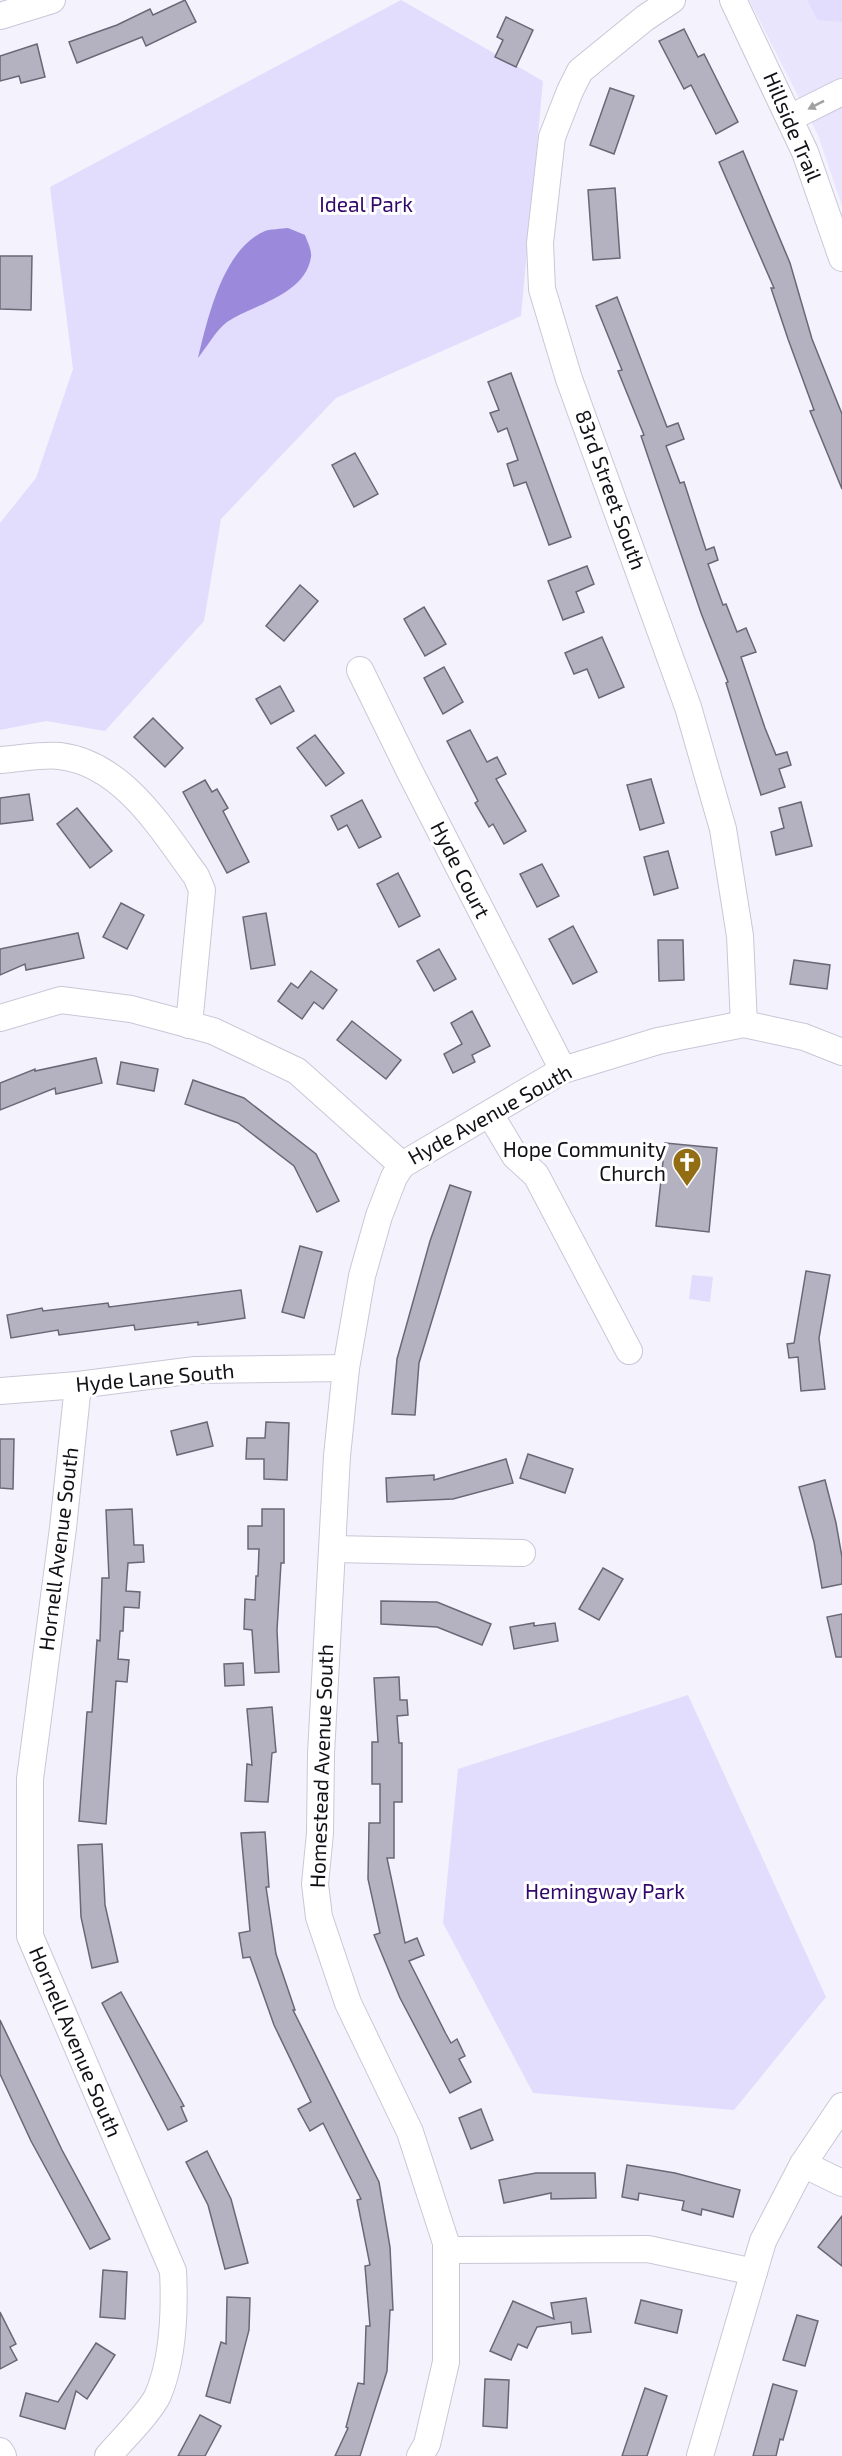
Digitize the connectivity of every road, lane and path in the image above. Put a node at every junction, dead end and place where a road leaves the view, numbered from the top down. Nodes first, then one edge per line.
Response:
1 (52, 0) edge
2 (672, 0) edge
3 (733, 0) edge
4 (0, 16) edge
5 (842, 92) edge
6 (790, 118) junction
7 (842, 258) edge
8 (360, 670) dead end
9 (0, 760) edge
10 (0, 1018) edge
11 (744, 1024) junction
12 (189, 1025) junction
13 (842, 1052) edge
14 (563, 1070) junction
15 (490, 1114) junction
16 (402, 1165) junction
17 (629, 1351) dead end
18 (346, 1368) junction
19 (78, 1385) junction
20 (0, 1391) edge
21 (333, 1549) junction
22 (522, 1553) dead end
23 (842, 2106) edge
24 (803, 2164) junction
25 (842, 2183) edge
26 (446, 2250) junction
27 (754, 2272) junction
28 (0, 2451) edge
29 (3, 2456) edge
30 (108, 2456) edge
31 (420, 2456) edge
32 (700, 2456) edge

1 - 4 street
2 - 11 street, 83rd Street South
3 - 6 street, Hillside Trail
5 -> 6 street
6 - 7 street, Hillside Trail
8 - 14 street, Hyde Court
9 - 12 street
10 - 12 street, Hyde Avenue South
11 - 13 street, Hyde Avenue South
11 - 14 street, Hyde Avenue South
12 - 16 street, Hyde Avenue South
14 - 15 street, Hyde Avenue South
15 - 16 street, Hyde Avenue South
15 - 17 street
16 - 18 street, Homestead Avenue South
18 - 19 street, Hyde Lane South
18 - 21 street, Homestead Avenue South
19 - 20 street, Hyde Lane South
19 - 30 street, Hornell Avenue South
21 - 22 street
21 - 26 street, Homestead Avenue South
23 - 24 street
24 - 25 street
24 - 27 street
26 - 27 street
26 - 31 street, Homestead Avenue South
27 - 32 street
28 - 29 street

